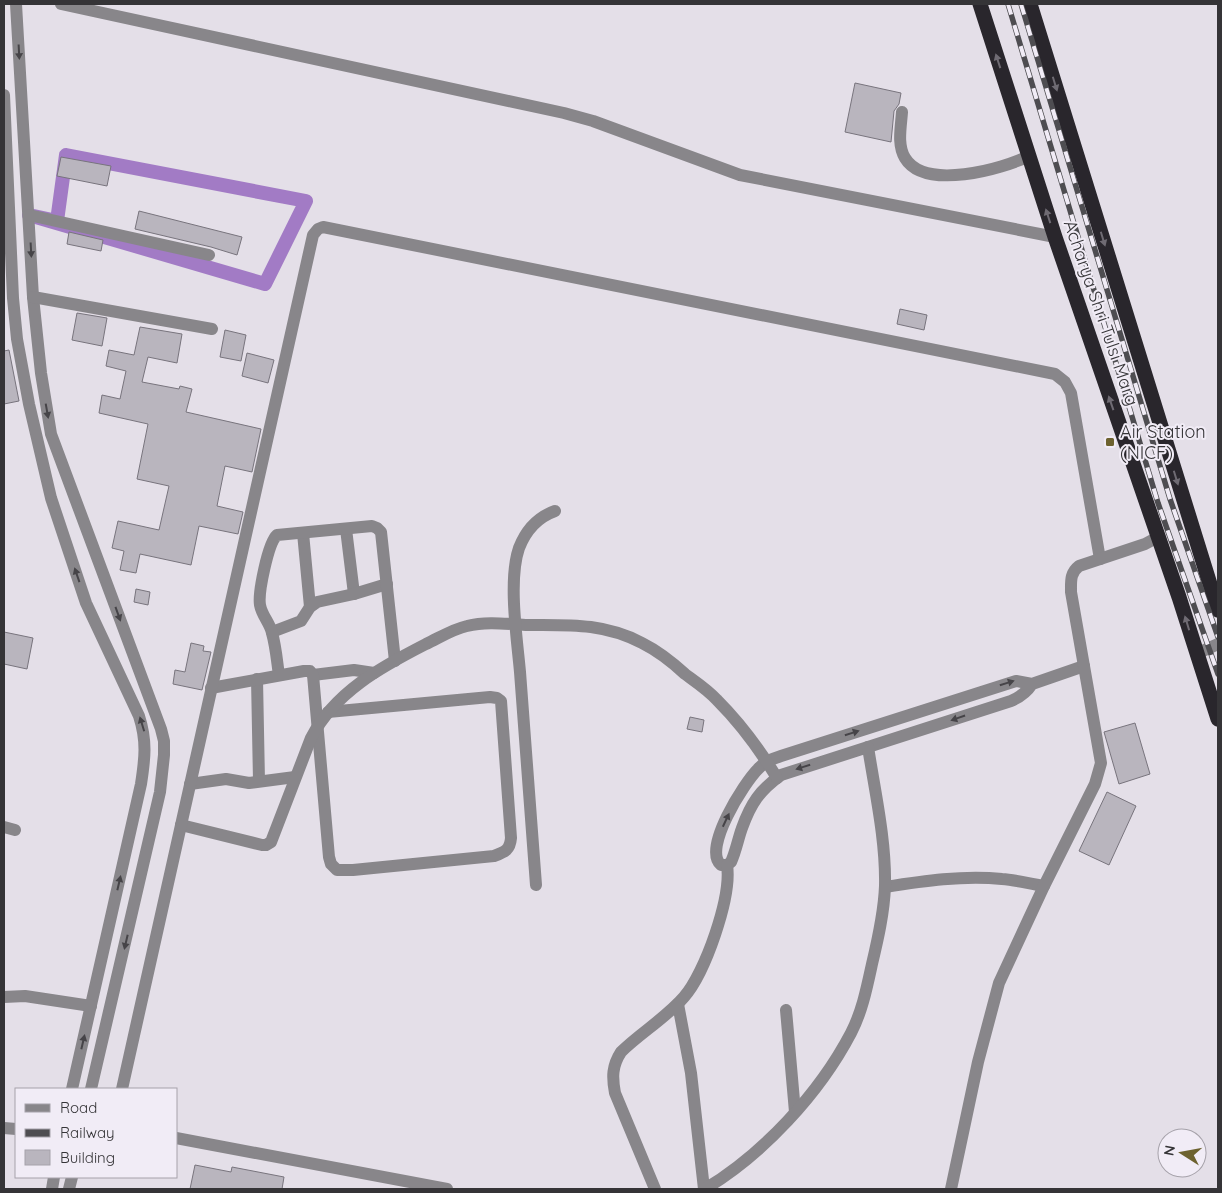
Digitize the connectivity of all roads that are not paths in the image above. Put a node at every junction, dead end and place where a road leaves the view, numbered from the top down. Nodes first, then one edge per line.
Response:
1 (16, 4) edge
2 (61, 4) edge
3 (980, 4) edge
4 (1030, 4) edge
5 (4, 96) edge
6 (902, 112) dead end
7 (1029, 156) junction
8 (8, 198) junction
9 (28, 198) junction
10 (29, 215) junction
11 (1055, 237) junction
12 (210, 255) dead end
13 (33, 296) junction
14 (212, 329) dead end
15 (555, 511) dead end
16 (346, 529) junction
17 (303, 533) junction
18 (1158, 537) junction
19 (1100, 559) junction
20 (386, 584) junction
21 (354, 594) junction
22 (310, 607) junction
23 (1218, 610) edge
24 (515, 624) junction
25 (272, 632) junction
26 (1218, 644) edge
27 (1196, 654) junction
28 (395, 660) junction
29 (1084, 666) junction
30 (374, 673) junction
31 (313, 674) junction
32 (278, 676) junction
33 (257, 679) junction
34 (1032, 684) junction
35 (211, 688) junction
36 (328, 712) junction
37 (1218, 719) edge
38 (318, 723) junction
39 (868, 747) junction
40 (767, 762) junction
41 (295, 776) junction
42 (777, 778) junction
43 (259, 782) junction
44 (190, 784) junction
45 (181, 825) junction
46 (727, 865) junction
47 (536, 885) dead end
48 (885, 886) junction
49 (1044, 886) junction
50 (4, 997) edge
51 (678, 1004) junction
52 (91, 1006) junction
53 (786, 1010) dead end
54 (72, 1088) edge
55 (92, 1088) edge
56 (122, 1088) edge
57 (795, 1112) junction
58 (178, 1138) edge
59 (447, 1189) edge
60 (655, 1189) edge
61 (704, 1189) edge
62 (951, 1189) edge

1 -> 9 street
2 - 11 street
7 -> 3 highway, Acharya Shri Tulsi Marg
4 -> 23 highway, Acharya Shri Tulsi Marg
5 - 8 street
6 - 7 street
11 -> 7 highway, Acharya Shri Tulsi Marg
8 - 9 street
52 -> 8 street
9 - 10 street
10 - 12 street
10 -> 13 street
18 -> 11 highway, Acharya Shri Tulsi Marg
13 - 14 street
13 -> 55 street
15 - 24 street
16 - 17 street
16 - 20 street
16 - 21 street
17 - 22 street
17 - 25 street
18 - 19 street
27 -> 18 highway, Acharya Shri Tulsi Marg
19 - 29 street
19 - 35 street
20 - 21 street
20 - 28 street
21 - 22 street
22 - 25 street
24 - 28 street
24 - 40 street
24 - 47 street
25 - 32 street
26 - 27 street
27 - 37 highway, Acharya Shri Tulsi Marg
28 - 30 street
29 - 34 street
29 - 49 street
30 - 31 street
30 - 36 street
31 - 32 street
31 - 38 street
32 - 33 street
33 - 35 street
33 - 43 street
34 -> 39 street
40 -> 34 street
35 - 44 street
36 - 38 street
36 - 38 street
38 - 41 street
39 -> 42 street
39 - 48 street
40 - 42 street
46 -> 40 street
41 - 43 street
41 - 45 street
42 - 46 street
43 - 44 street
44 - 45 street
45 - 56 street
46 - 51 street
48 - 49 street
48 - 57 street
49 - 62 street
50 - 52 street
51 - 60 street
51 - 61 street
54 -> 52 street
53 - 57 street
57 - 61 street
58 - 59 street

